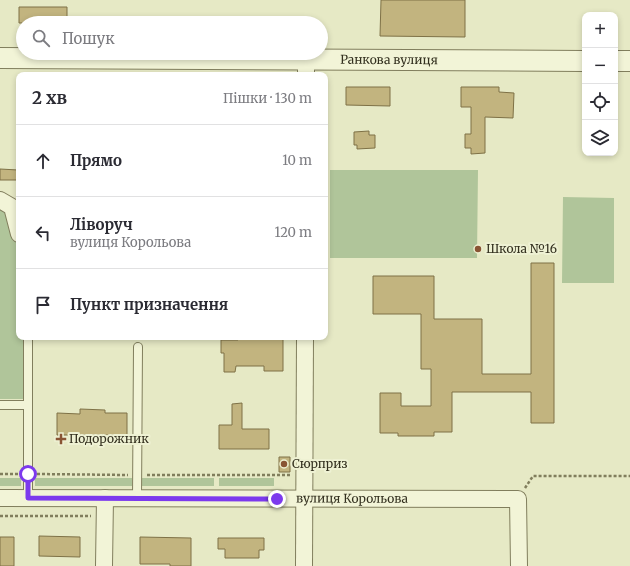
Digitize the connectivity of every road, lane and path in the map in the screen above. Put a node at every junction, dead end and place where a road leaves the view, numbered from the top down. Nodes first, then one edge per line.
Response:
1 (0, 58) edge
2 (16, 58) edge
3 (68, 60) edge
4 (582, 61) edge
5 (618, 61) edge
6 (630, 61) edge
7 (306, 67) edge
8 (0, 200) edge
9 (16, 222) edge
10 (28, 340) edge
11 (305, 340) edge
12 (138, 347) dead end
13 (0, 404) edge
14 (28, 405) junction
15 (0, 474) edge
16 (28, 474) junction
17 (137, 475) junction
18 (304, 475) junction
19 (630, 476) edge
20 (0, 498) edge
21 (28, 498) junction
22 (105, 498) junction
23 (137, 498) junction
24 (304, 499) junction
25 (518, 499) junction
26 (0, 516) edge
27 (105, 516) junction
28 (104, 566) edge
29 (304, 566) edge
30 (519, 566) edge

1 - 2 street, Ранкова вулиця
3 - 7 street, Ранкова вулиця
4 - 7 street, Ранкова вулиця
5 - 6 street
8 - 9 street
10 - 14 lane
11 - 18 street
12 - 17 lane
13 - 14 lane
14 - 16 lane
15 - 16 path
16 - 17 path
16 - 21 lane
17 - 18 path
17 - 23 lane
18 - 24 street
19 - 25 path
20 - 21 street, вулиця Корольова
21 - 22 street, вулиця Корольова
22 - 23 street, вулиця Корольова
22 - 27 street
23 - 24 street, вулиця Корольова
24 - 25 street, вулиця Корольова
24 - 29 street
25 - 30 street
26 - 27 path
27 - 28 street

